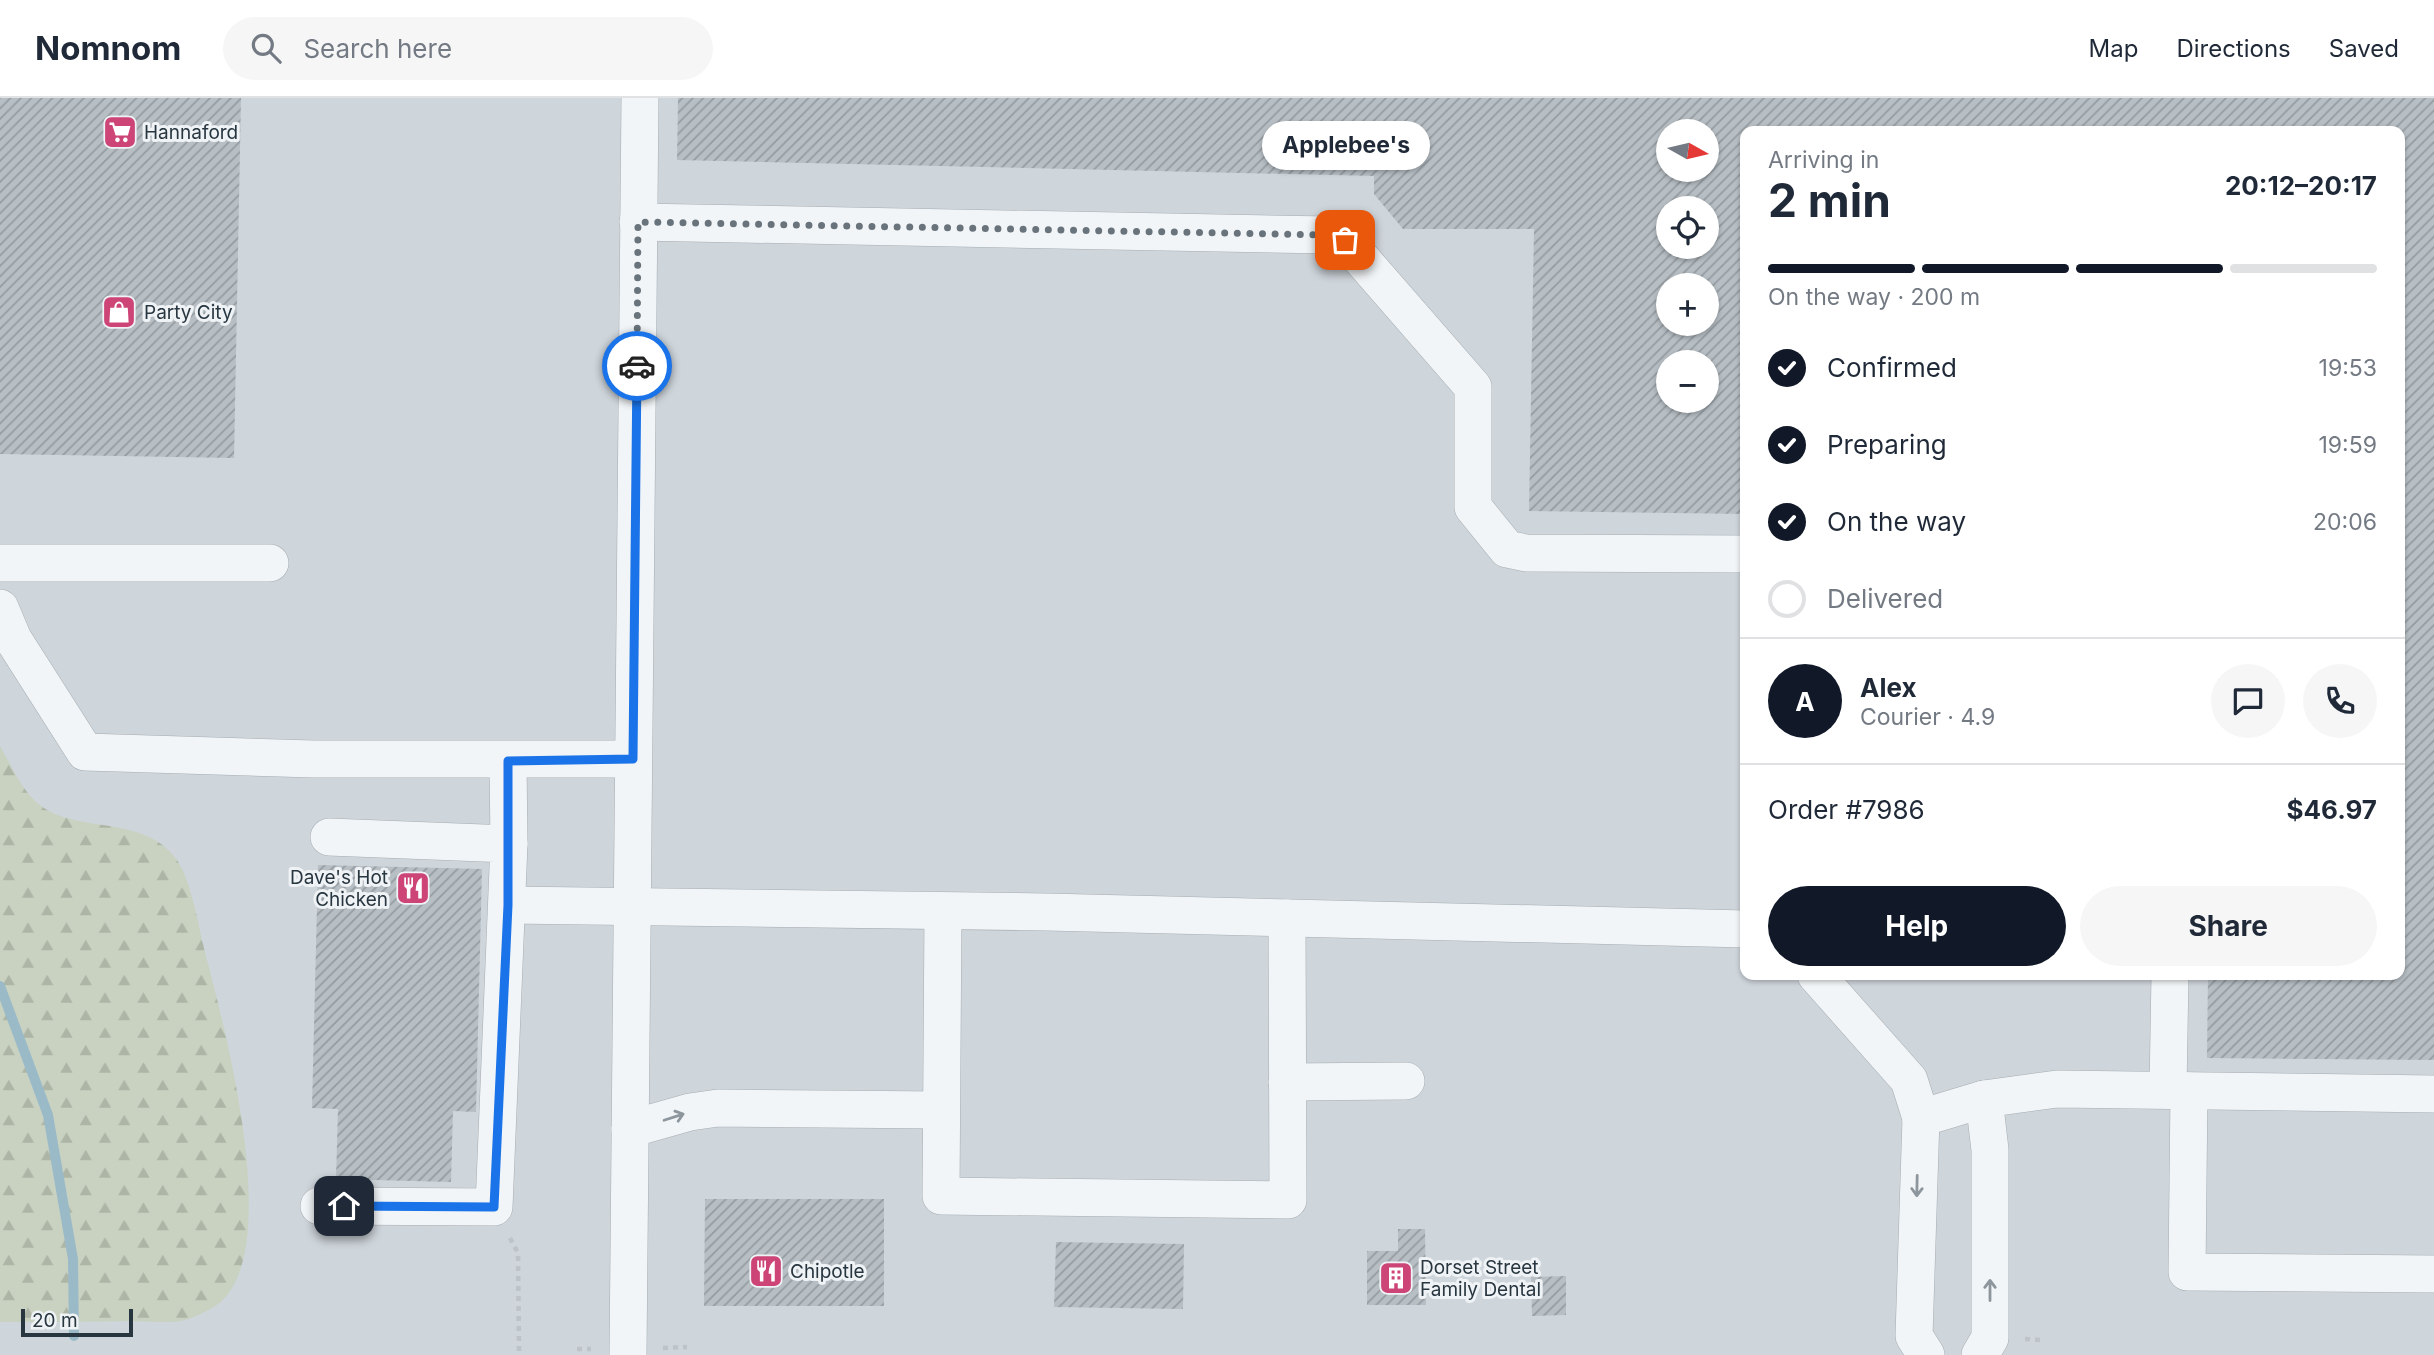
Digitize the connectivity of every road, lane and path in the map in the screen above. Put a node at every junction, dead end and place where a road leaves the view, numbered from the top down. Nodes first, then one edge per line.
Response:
1 (640, 98) edge
2 (638, 222) junction
3 (1740, 554) edge
4 (0, 563) edge
5 (271, 563) dead end
6 (0, 608) edge
7 (633, 759) junction
8 (508, 761) junction
9 (329, 837) dead end
10 (509, 844) junction
11 (508, 905) junction
12 (632, 908) junction
13 (943, 912) junction
14 (1287, 918) junction
15 (1740, 929) edge
16 (1820, 980) edge
17 (2170, 980) edge
18 (1909, 1080) junction
19 (1406, 1081) dead end
20 (1287, 1082) junction
21 (2178, 1090) junction
22 (2434, 1094) edge
23 (1984, 1099) junction
24 (941, 1110) junction
25 (1921, 1118) junction
26 (630, 1129) junction
27 (319, 1206) dead end
28 (494, 1207) junction
29 (2434, 1274) edge
30 (519, 1351) dead end
31 (628, 1355) edge
32 (1926, 1355) edge
33 (1980, 1355) edge

1 - 2 lane
2 - 3 lane
2 - 7 lane
4 - 5 lane
6 - 8 lane
7 - 8 lane
7 - 12 lane
8 - 10 lane
9 - 10 lane
10 - 11 lane
11 - 12 lane
11 - 28 lane
12 - 13 lane
12 - 26 lane
13 - 14 lane
13 - 24 lane
14 - 15 lane
14 - 20 lane
16 - 18 lane
17 - 21 lane
18 - 23 lane
18 - 25 lane
19 - 20 lane
20 - 24 lane
21 - 22 lane
21 - 23 lane
21 - 29 lane
23 - 25 lane
33 -> 23 lane
26 -> 24 lane
25 -> 32 lane
26 - 31 lane
27 - 28 lane
28 - 30 path

